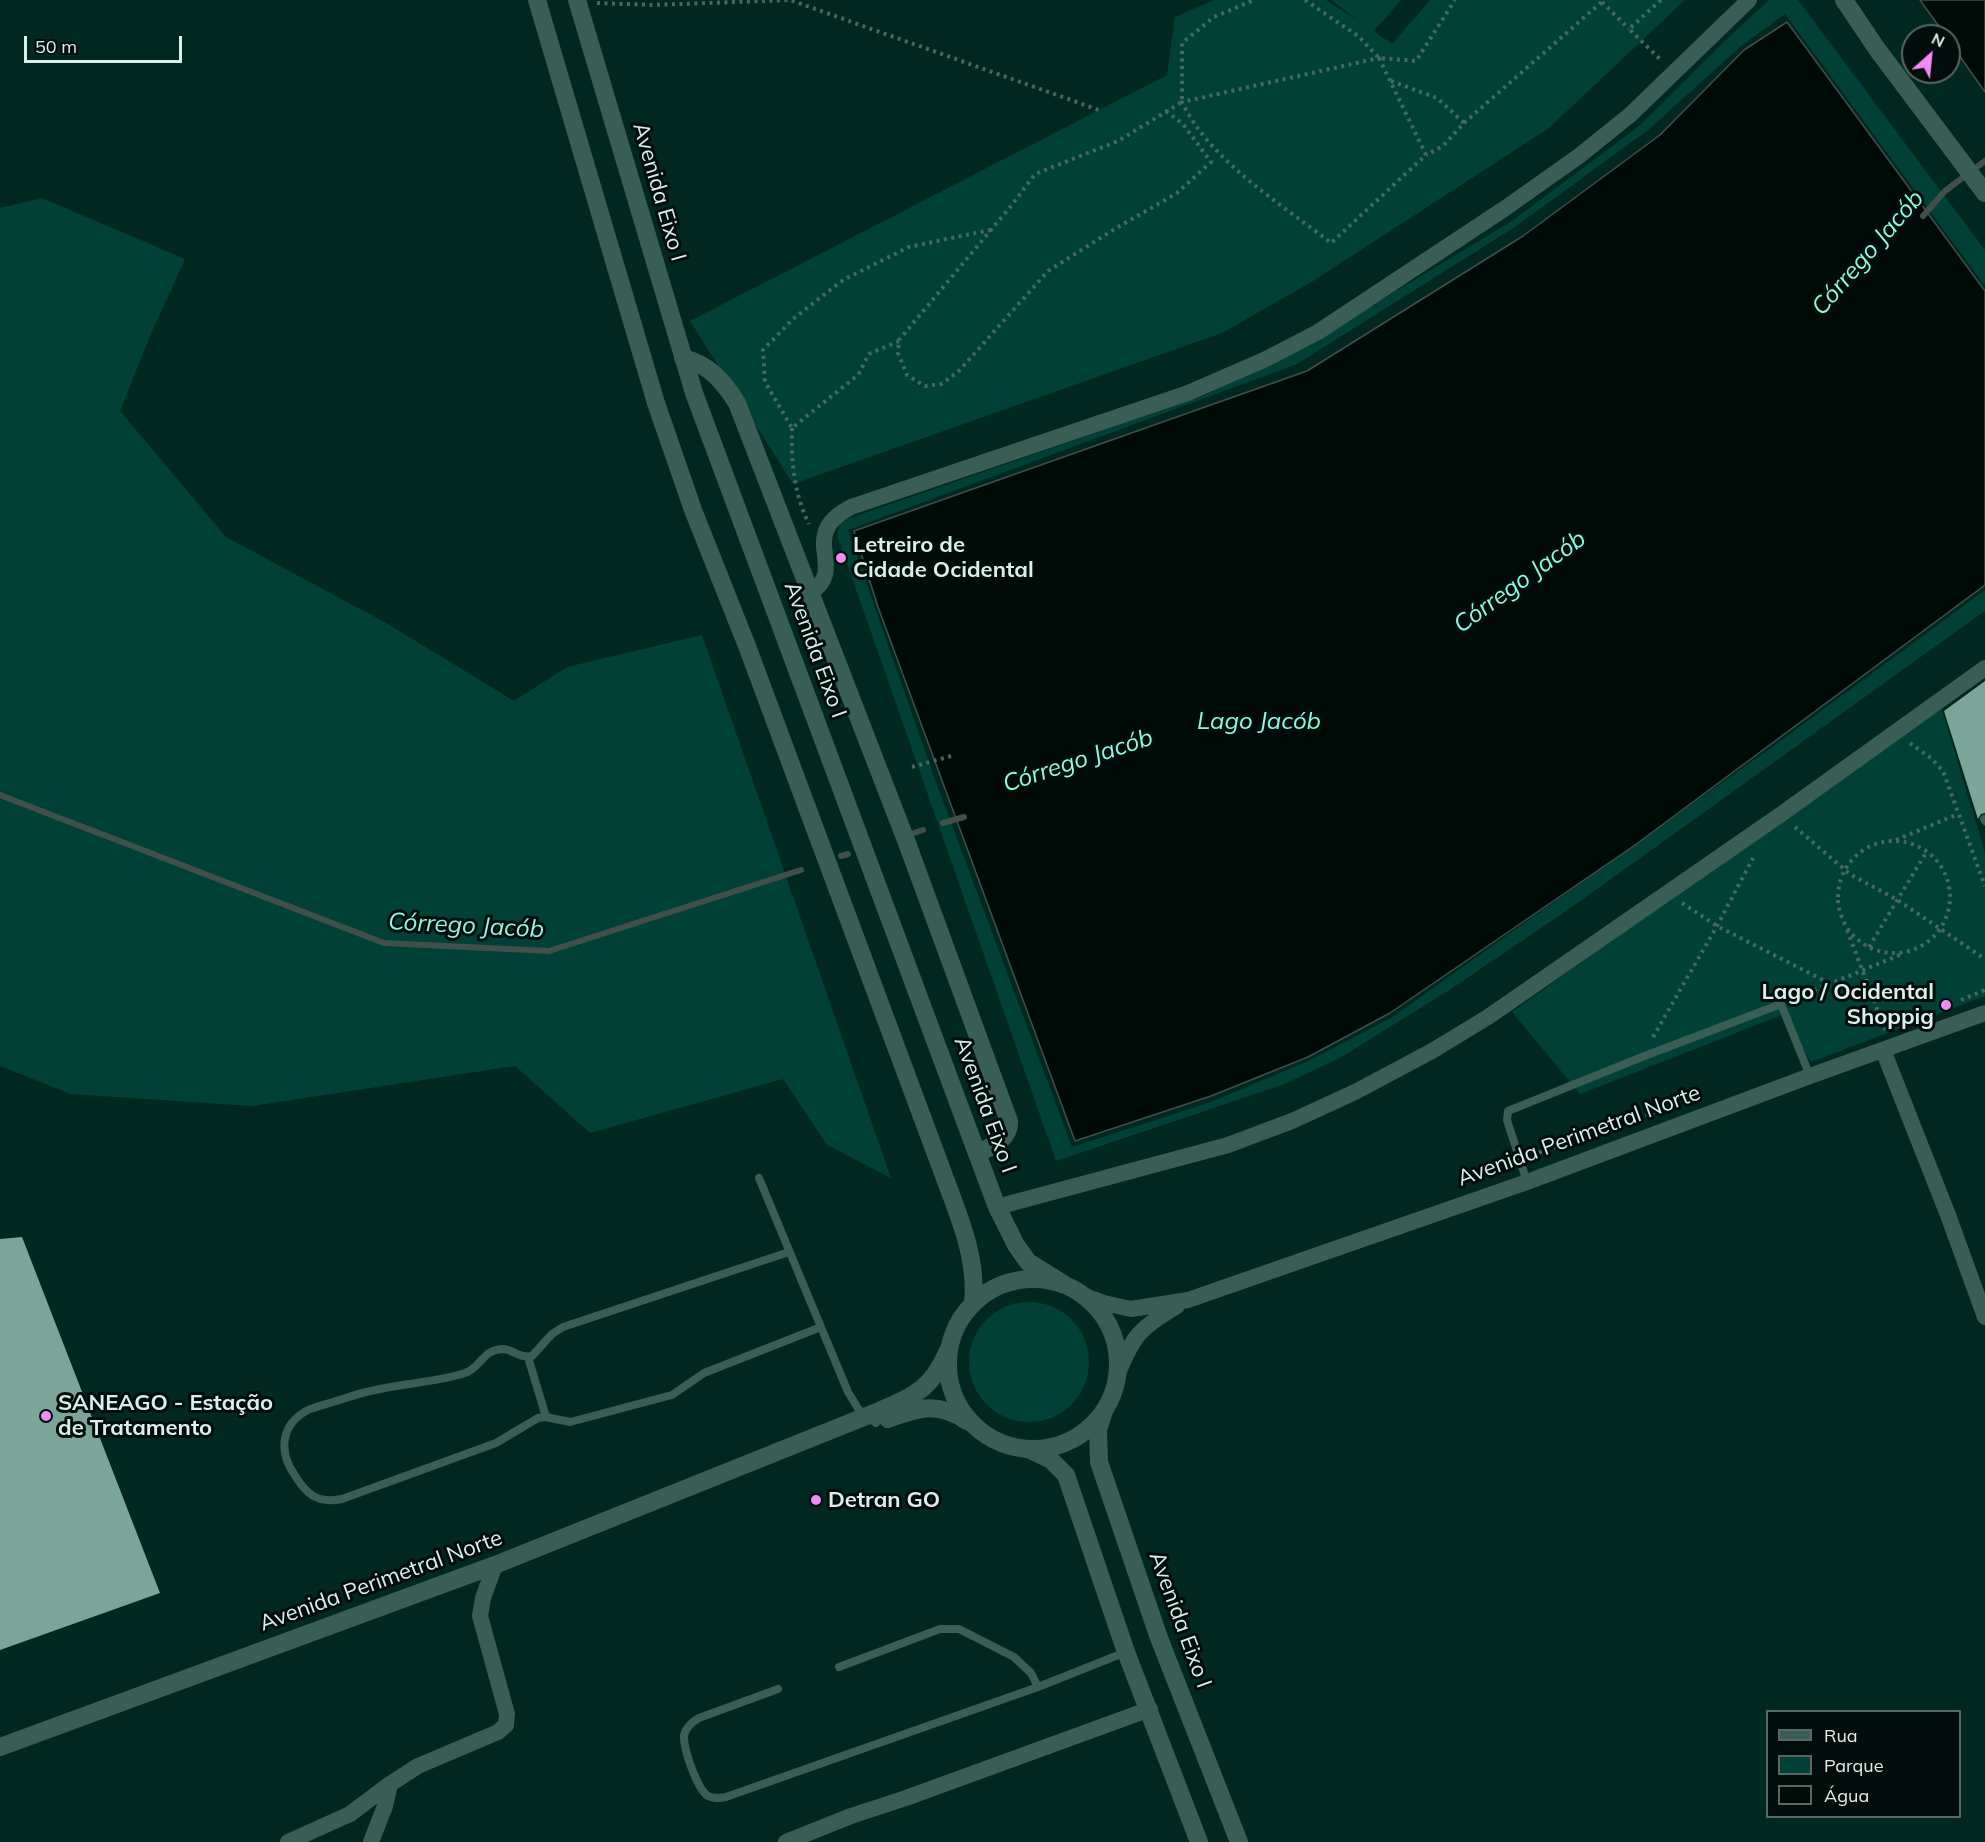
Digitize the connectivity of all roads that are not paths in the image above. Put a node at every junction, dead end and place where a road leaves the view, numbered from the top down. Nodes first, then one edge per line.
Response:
1 (537, 0) edge
2 (1749, 0) edge
3 (1844, 0) edge
4 (578, 1) edge
5 (1985, 193) edge
6 (683, 358) junction
7 (810, 592) junction
8 (1985, 668) edge
9 (1985, 1013) edge
10 (1888, 1049) junction
11 (1810, 1076) junction
12 (977, 1154) junction
13 (759, 1178) dead end
14 (1527, 1182) junction
15 (997, 1206) junction
16 (789, 1252) junction
17 (1065, 1285) junction
18 (1082, 1295) junction
19 (1188, 1300) junction
20 (973, 1303) junction
21 (1985, 1317) edge
22 (820, 1327) junction
23 (948, 1351) junction
24 (528, 1357) junction
25 (1117, 1376) junction
26 (1104, 1410) junction
27 (546, 1418) junction
28 (871, 1419) junction
29 (975, 1426) junction
30 (1027, 1449) junction
31 (495, 1565) junction
32 (1126, 1652) junction
33 (839, 1667) dead end
34 (1038, 1687) junction
35 (778, 1689) dead end
36 (1150, 1709) junction
37 (0, 1747) edge
38 (390, 1784) junction
39 (288, 1842) edge
40 (371, 1842) edge
41 (786, 1842) edge
42 (1199, 1842) edge
43 (1239, 1842) edge

1 - 20 main road
2 - 7 street
3 - 5 main road
4 - 6 main road, Avenida Eixo I
6 - 7 main road
6 - 12 main road, Avenida Eixo I
7 - 12 main road
8 - 15 street
9 - 10 street, Avenida Perimetral Norte
10 - 11 street, Avenida Perimetral Norte
10 - 21 street
11 - 14 street, Avenida Perimetral Norte
11 - 14 lane
12 - 15 main road, Avenida Eixo I
13 - 16 lane
14 - 19 street, Avenida Perimetral Norte
15 - 17 main road, Avenida Eixo I
16 - 22 lane
16 - 24 lane
17 - 18 main road
17 - 20 main road
18 - 19 street, Avenida Perimetral Norte
18 - 25 main road
19 - 25 street, Avenida Perimetral Norte
20 - 23 main road
22 - 27 lane
22 - 28 lane
23 - 28 main road, Avenida Perimetral Norte
23 - 29 main road
24 - 27 lane
24 - 27 lane
25 - 26 main road
26 - 30 main road
26 - 43 main road, Avenida Eixo I
28 - 29 main road, Avenida Perimetral Norte
28 - 31 main road, Avenida Perimetral Norte
29 - 30 main road
30 - 32 main road
31 - 37 main road, Avenida Perimetral Norte
31 - 38 street
32 - 34 lane
32 - 36 main road
33 - 34 lane
34 - 35 lane
36 - 41 street
36 - 42 main road
38 - 39 street
38 - 40 street

